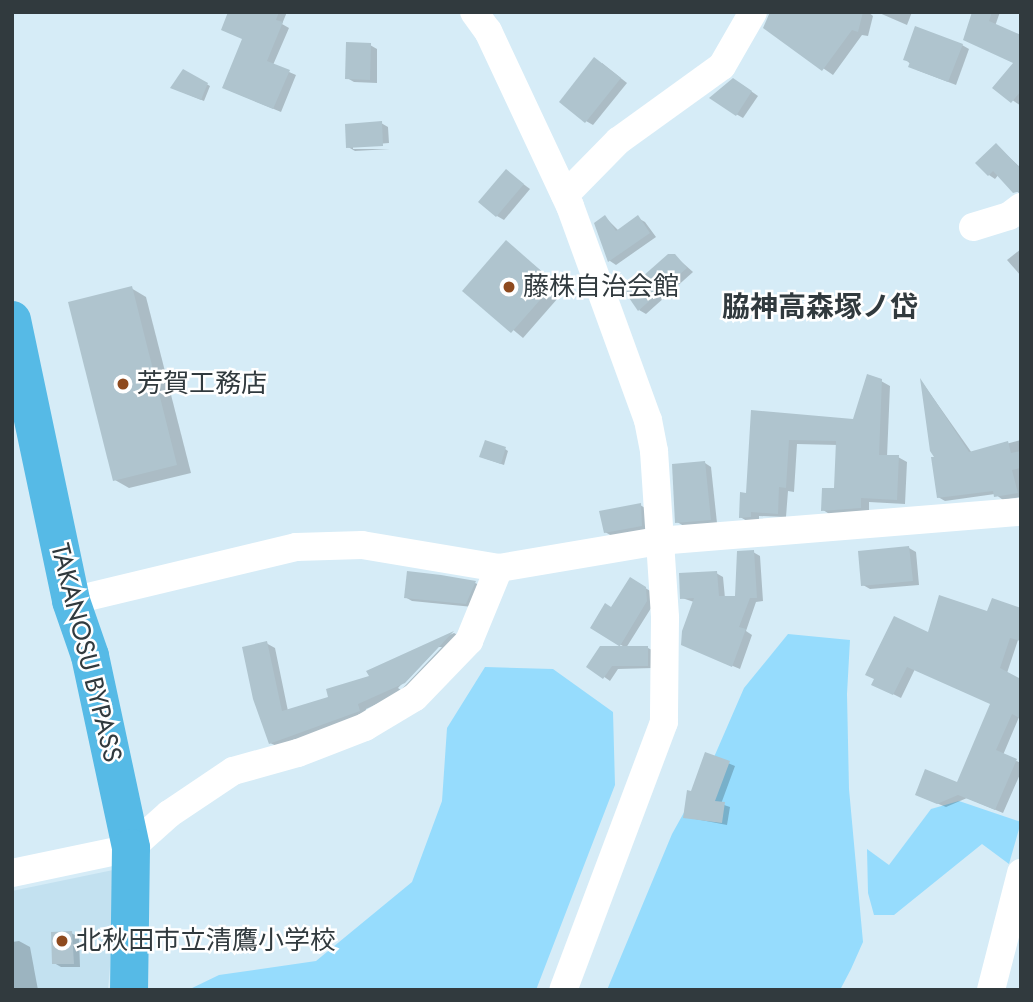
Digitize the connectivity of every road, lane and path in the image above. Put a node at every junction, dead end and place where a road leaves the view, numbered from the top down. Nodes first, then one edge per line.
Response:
1 (474, 12) edge
2 (753, 12) edge
3 (565, 195) junction
4 (1021, 207) edge
5 (973, 227) dead end
6 (12, 320) edge
7 (1021, 512) edge
8 (657, 541) junction
9 (499, 568) junction
10 (71, 601) junction
11 (131, 848) junction
12 (12, 873) edge
13 (1021, 873) edge
14 (129, 990) edge
15 (563, 990) edge
16 (991, 990) edge

1 - 3 street
2 - 3 street
3 - 8 street
4 - 5 street
6 - 10 highway, TAKANOSU BYPASS
7 - 8 street
8 - 9 street
8 - 15 street
9 - 10 street
9 - 11 street
10 - 11 highway, TAKANOSU BYPASS
11 - 12 street
11 - 14 highway, TAKANOSU BYPASS
13 - 16 street

